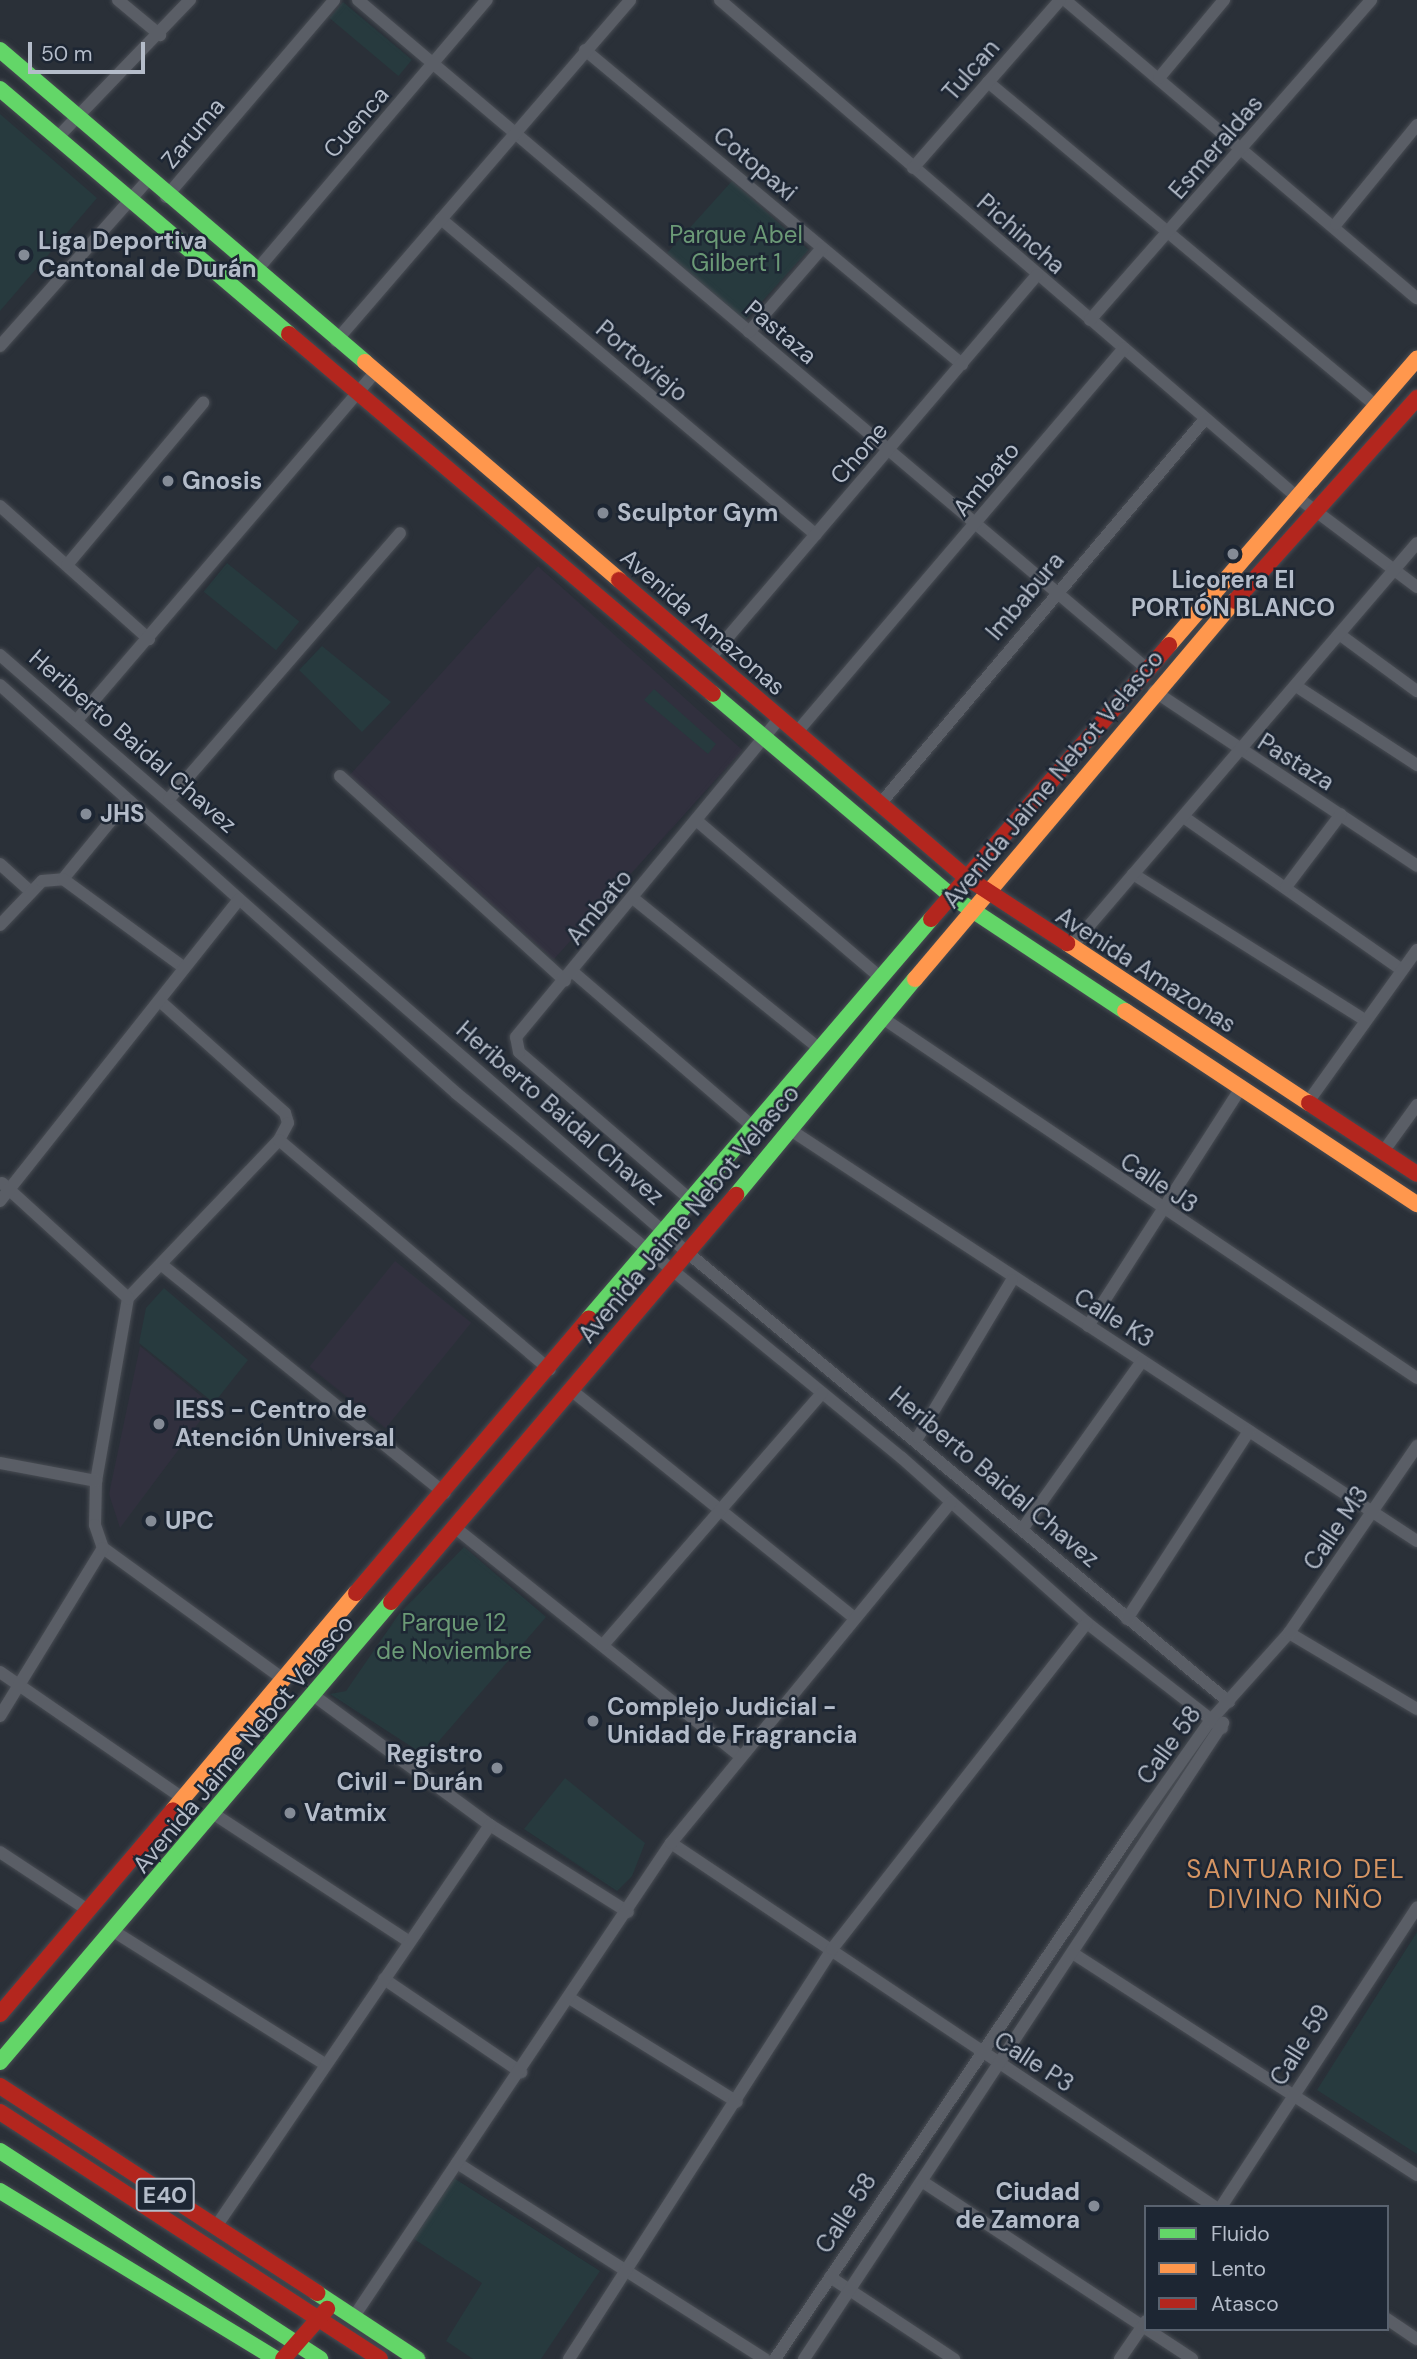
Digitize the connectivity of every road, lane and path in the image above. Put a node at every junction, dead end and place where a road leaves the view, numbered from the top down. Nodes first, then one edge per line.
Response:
1 (118, 0) edge
2 (190, 0) edge
3 (334, 0) edge
4 (358, 0) edge
5 (487, 0) edge
6 (631, 0) edge
7 (720, 0) edge
8 (1063, 0) edge
9 (1224, 0) edge
10 (1371, 0) edge
11 (160, 35) junction
12 (0, 50) edge
13 (585, 50) junction
14 (433, 65) junction
15 (1159, 78) junction
16 (988, 82) junction
17 (0, 89) edge
18 (77, 116) junction
19 (1417, 125) edge
20 (512, 133) junction
21 (57, 138) junction
22 (1244, 148) junction
23 (913, 168) junction
24 (148, 180) junction
25 (166, 197) junction
26 (129, 200) junction
27 (441, 219) junction
28 (1336, 224) junction
29 (1171, 231) junction
30 (822, 248) junction
31 (256, 271) junction
32 (1037, 275) junction
33 (1417, 298) edge
34 (1090, 320) junction
35 (749, 332) junction
36 (336, 341) junction
37 (0, 346) edge
38 (1124, 348) junction
39 (1417, 359) edge
40 (962, 364) junction
41 (373, 375) junction
42 (355, 395) junction
43 (1417, 398) edge
44 (203, 403) dead end
45 (1375, 405) junction
46 (1205, 419) junction
47 (889, 450) junction
48 (1297, 498) junction
49 (0, 506) edge
50 (1316, 512) junction
51 (976, 523) junction
52 (400, 533) dead end
53 (816, 535) junction
54 (1417, 543) edge
55 (67, 565) junction
56 (1391, 570) junction
57 (1417, 587) edge
58 (1056, 592) junction
59 (1339, 634) junction
60 (149, 639) junction
61 (0, 655) edge
62 (711, 657) junction
63 (1146, 668) junction
64 (0, 685) edge
65 (1296, 685) junction
66 (1154, 691) junction
67 (1417, 691) edge
68 (780, 718) junction
69 (77, 720) junction
70 (797, 732) junction
71 (764, 738) junction
72 (1239, 751) junction
73 (1417, 765) edge
74 (340, 776) dead end
75 (169, 799) junction
76 (128, 800) junction
77 (881, 803) junction
78 (1340, 814) junction
79 (1185, 818) junction
80 (696, 820) junction
81 (0, 864) edge
82 (1417, 866) edge
83 (1133, 874) junction
84 (966, 877) junction
85 (62, 878) junction
86 (1286, 887) junction
87 (29, 890) junction
88 (986, 892) junction
89 (951, 896) junction
90 (239, 899) junction
91 (634, 899) junction
92 (973, 909) junction
93 (0, 925) edge
94 (1070, 948) junction
95 (1417, 950) edge
96 (182, 966) junction
97 (1402, 970) junction
98 (569, 976) junction
99 (880, 977) junction
100 (162, 1003) junction
101 (881, 1017) junction
102 (1366, 1021) junction
103 (820, 1049) junction
104 (1242, 1086) junction
105 (1308, 1102) junction
106 (1417, 1105) edge
107 (752, 1125) junction
108 (789, 1129) junction
109 (279, 1140) junction
110 (1383, 1152) junction
111 (1417, 1174) edge
112 (3, 1184) edge
113 (0, 1201) edge
114 (692, 1201) junction
115 (1417, 1203) edge
116 (1161, 1211) junction
117 (665, 1233) junction
118 (688, 1253) junction
119 (648, 1255) junction
120 (162, 1265) junction
121 (673, 1270) junction
122 (1012, 1280) junction
123 (128, 1298) junction
124 (1088, 1325) junction
125 (1142, 1361) junction
126 (550, 1370) junction
127 (1417, 1378) edge
128 (571, 1390) junction
129 (822, 1393) junction
130 (1249, 1431) junction
131 (918, 1437) junction
132 (1417, 1446) edge
133 (0, 1463) edge
134 (96, 1481) junction
135 (445, 1493) junction
136 (951, 1502) junction
137 (717, 1507) junction
138 (1373, 1511) junction
139 (453, 1526) junction
140 (1023, 1528) junction
141 (1417, 1541) edge
142 (103, 1548) junction
143 (855, 1619) junction
144 (1127, 1619) junction
145 (1087, 1623) junction
146 (1289, 1633) junction
147 (603, 1645) junction
148 (0, 1672) edge
149 (285, 1680) junction
150 (20, 1688) junction
151 (313, 1695) junction
152 (1229, 1702) junction
153 (1417, 1709) edge
154 (0, 1716) edge
155 (1216, 1725) junction
156 (738, 1754) junction
157 (184, 1799) junction
158 (214, 1814) junction
159 (489, 1825) junction
160 (671, 1843) junction
161 (0, 1852) edge
162 (1417, 1908) edge
163 (89, 1911) junction
164 (628, 1912) junction
165 (115, 1932) junction
166 (408, 1941) junction
167 (832, 1949) junction
168 (1074, 1954) junction
169 (384, 1979) junction
170 (571, 1999) junction
171 (0, 2014) edge
172 (981, 2053) junction
173 (0, 2062) edge
174 (1001, 2064) junction
175 (326, 2065) junction
176 (521, 2072) junction
177 (0, 2086) edge
178 (1292, 2098) junction
179 (737, 2102) junction
180 (0, 2112) edge
181 (0, 2151) edge
182 (457, 2163) junction
183 (1417, 2175) edge
184 (923, 2182) junction
185 (0, 2191) edge
186 (1212, 2205) edge
187 (1221, 2205) edge
188 (215, 2228) junction
189 (626, 2273) junction
190 (830, 2277) junction
191 (850, 2291) junction
192 (331, 2304) junction
193 (353, 2318) junction
194 (319, 2320) junction
195 (1389, 2320) edge
196 (1144, 2324) edge
197 (1154, 2331) edge
198 (1417, 2339) edge
199 (297, 2344) junction
200 (276, 2359) edge
201 (283, 2359) edge
202 (320, 2359) edge
203 (380, 2359) edge
204 (416, 2359) edge
205 (569, 2359) edge
206 (765, 2359) edge
207 (775, 2359) edge
208 (804, 2359) edge
209 (954, 2359) edge
210 (1120, 2359) edge
211 (1192, 2359) edge

1 - 11 street
2 - 11 street
3 - 25 street, Zaruma
4 - 14 street, Pastaza
5 - 14 street, Cuenca
6 - 13 street
7 - 23 street, Pichincha
8 - 15 street
8 - 16 street, Tulcan
9 - 15 street
10 - 22 street, Esmeraldas
11 - 18 street
12 - 18 main road, Avenida Amazonas
13 - 20 street
13 - 30 street, Cotopaxi
14 - 20 street, Pastaza
14 - 31 street, Cuenca
15 - 22 street
16 - 23 street, Tulcan
16 - 29 street
17 - 21 main road, Avenida Amazonas
18 - 21 street
18 - 24 main road, Avenida Amazonas
19 - 28 street
20 - 27 street
20 - 35 street, Pastaza
21 - 26 main road, Avenida Amazonas
22 - 28 street
22 - 29 street, Esmeraldas
23 - 32 street, Pichincha
24 - 25 main road, Avenida Amazonas
24 - 26 street
25 - 31 main road, Avenida Amazonas
26 - 37 street
26 - 42 main road, Avenida Amazonas
27 - 36 street
27 - 53 street, Portoviejo
28 - 33 street
29 - 34 street, Esmeraldas
29 - 45 street
30 - 35 street
30 - 40 street, Cotopaxi
31 - 36 main road, Avenida Amazonas
32 - 34 street, Pichincha
32 - 40 street, Chone
34 - 38 street, Pichincha
35 - 47 street, Pastaza
36 - 41 main road, Avenida Amazonas
38 - 46 street, Pichincha
38 - 51 street, Ambato
39 - 45 main road, Avenida Jaime Nebot Velasco
40 - 47 street, Chone
41 - 42 street
41 - 62 main road, Avenida Amazonas
42 - 60 street
42 - 71 main road, Avenida Amazonas
43 - 50 main road, Avenida Jaime Nebot Velasco
44 - 55 street
45 - 48 main road, Avenida Jaime Nebot Velasco
46 - 48 street, Pichincha
46 - 58 street, Imbabura
47 - 51 street, Pastaza
47 - 53 street, Chone
48 - 50 street, Pichincha
48 - 63 main road, Avenida Jaime Nebot Velasco
49 - 55 street
50 - 56 street, Pichincha
50 - 66 main road, Avenida Jaime Nebot Velasco
51 - 58 street, Pastaza
51 - 70 street, Ambato
52 - 75 street
53 - 62 street, Chone
54 - 56 street
55 - 60 street
56 - 57 street, Pichincha
56 - 59 street
58 - 63 street, Pastaza
58 - 77 street, Imbabura
59 - 65 street
59 - 67 street
60 - 69 street
61 - 69 street, Heriberto Baidal Chavez
62 - 68 main road, Avenida Amazonas
63 - 84 main road, Avenida Jaime Nebot Velasco
64 - 76 street, Heriberto Baidal Chavez
65 - 72 street
65 - 73 street
66 - 72 street, Pastaza
66 - 88 main road, Avenida Jaime Nebot Velasco
68 - 70 main road, Avenida Amazonas
68 - 71 street, Ambato
69 - 75 street, Heriberto Baidal Chavez
70 - 77 main road, Avenida Amazonas
71 - 80 street, Ambato
71 - 89 main road, Avenida Amazonas
72 - 78 street, Pastaza
72 - 79 street
74 - 98 street
75 - 117 street, Heriberto Baidal Chavez
76 - 85 street
76 - 90 street, Heriberto Baidal Chavez
77 - 84 main road, Avenida Amazonas
78 - 82 street, Pastaza
78 - 86 street
79 - 83 street
79 - 86 street
80 - 91 street, Ambato
80 - 99 street
81 - 87 street
83 - 94 street
83 - 102 street
84 - 88 main road, Avenida Amazonas
84 - 89 main road, Avenida Jaime Nebot Velasco
85 - 87 street
85 - 96 street
86 - 97 street
87 - 93 street
88 - 92 main road, Avenida Jaime Nebot Velasco
88 - 94 main road, Avenida Amazonas
89 - 92 main road, Avenida Amazonas
89 - 99 main road, Avenida Jaime Nebot Velasco
90 - 96 street
90 - 119 street, Heriberto Baidal Chavez
91 - 98 street, Ambato
91 - 103 street
92 - 101 main road, Avenida Jaime Nebot Velasco
92 - 104 main road, Avenida Amazonas
94 - 105 main road, Avenida Amazonas
95 - 97 street
96 - 100 street
97 - 102 street
98 - 107 street, Ambato
98 - 114 street
99 - 103 main road, Avenida Jaime Nebot Velasco
100 - 109 street
100 - 112 street
101 - 108 main road, Avenida Jaime Nebot Velasco
101 - 116 street, Calle J3
102 - 105 street
103 - 107 main road, Avenida Jaime Nebot Velasco
104 - 115 main road, Avenida Amazonas
104 - 116 street
105 - 110 main road, Avenida Amazonas
106 - 110 street
107 - 114 main road, Avenida Jaime Nebot Velasco
108 - 118 main road, Avenida Jaime Nebot Velasco
108 - 122 street, Calle K3
109 - 120 street
109 - 126 street
110 - 111 main road, Avenida Amazonas
112 - 113 street
112 - 123 street
114 - 117 main road, Avenida Jaime Nebot Velasco
116 - 124 street
116 - 127 street, Calle J3
117 - 118 street, Heriberto Baidal Chavez
117 - 119 main road, Avenida Jaime Nebot Velasco
118 - 121 main road, Avenida Jaime Nebot Velasco
118 - 131 street, Heriberto Baidal Chavez
119 - 121 street, Heriberto Baidal Chavez
119 - 126 main road, Avenida Jaime Nebot Velasco
120 - 123 street
120 - 135 street
121 - 128 main road, Avenida Jaime Nebot Velasco
121 - 129 street, Heriberto Baidal Chavez
122 - 124 street, Calle K3
122 - 131 street
123 - 134 street
124 - 125 street, Calle K3
125 - 130 street, Calle K3
125 - 140 street
126 - 135 main road, Avenida Jaime Nebot Velasco
128 - 137 street
128 - 139 main road, Avenida Jaime Nebot Velasco
129 - 136 street, Heriberto Baidal Chavez
129 - 137 street
130 - 138 street, Calle K3
130 - 144 street
131 - 140 street, Heriberto Baidal Chavez
132 - 138 street, Calle M3
133 - 134 street
134 - 142 street
135 - 149 main road, Avenida Jaime Nebot Velasco
136 - 143 street
136 - 145 street, Heriberto Baidal Chavez
137 - 143 street
137 - 147 street
138 - 141 street, Calle K3
138 - 146 street, Calle M3
139 - 147 street
139 - 151 main road, Avenida Jaime Nebot Velasco
140 - 144 street, Heriberto Baidal Chavez
142 - 149 street
142 - 150 street
143 - 156 street
144 - 152 street, Heriberto Baidal Chavez
145 - 155 street, Heriberto Baidal Chavez
145 - 167 street
146 - 152 street, Calle M3
146 - 153 street
147 - 156 street
148 - 150 street
149 - 157 main road, Avenida Jaime Nebot Velasco
150 - 154 street
150 - 157 street
151 - 158 main road, Avenida Jaime Nebot Velasco
151 - 159 street
152 - 155 street, Calle 58
155 - 168 street, Calle 58
155 - 172 street, Calle 58
156 - 160 street
157 - 163 main road, Avenida Jaime Nebot Velasco
158 - 165 main road, Avenida Jaime Nebot Velasco
158 - 166 street
159 - 164 street
159 - 166 street
160 - 164 street
160 - 167 street, Calle P3
161 - 163 street
162 - 178 street, Calle 59
163 - 171 main road, Avenida Jaime Nebot Velasco
164 - 170 street
165 - 173 main road, Avenida Jaime Nebot Velasco
165 - 175 street
166 - 169 street
167 - 172 street, Calle P3
167 - 179 street
168 - 174 street, Calle 58
168 - 178 street
169 - 175 street
169 - 176 street
170 - 176 street
170 - 179 street
172 - 174 street, Calle P3
172 - 190 street, Calle 58
174 - 184 street, Calle 58
174 - 186 street, Calle P3
175 - 188 street
176 - 182 street
177 - 188 main road, E40
178 - 183 street
178 - 187 street, Calle 59
179 - 189 street
180 - 194 main road, E40
181 - 199 main road, E40
182 - 189 street
182 - 193 street
184 - 191 street, Calle 58
184 - 196 street
185 - 200 main road
188 - 192 main road, E40
189 - 205 street
189 - 206 street
190 - 191 street
190 - 207 street, Calle 58
191 - 208 street, Calle 58
191 - 209 street
192 - 193 main road, E40
192 - 194 main road
193 - 204 main road, E40
194 - 199 main road
194 - 203 main road, E40
195 - 198 street
196 - 210 street
197 - 211 street
199 - 201 main road
199 - 202 main road, E40

